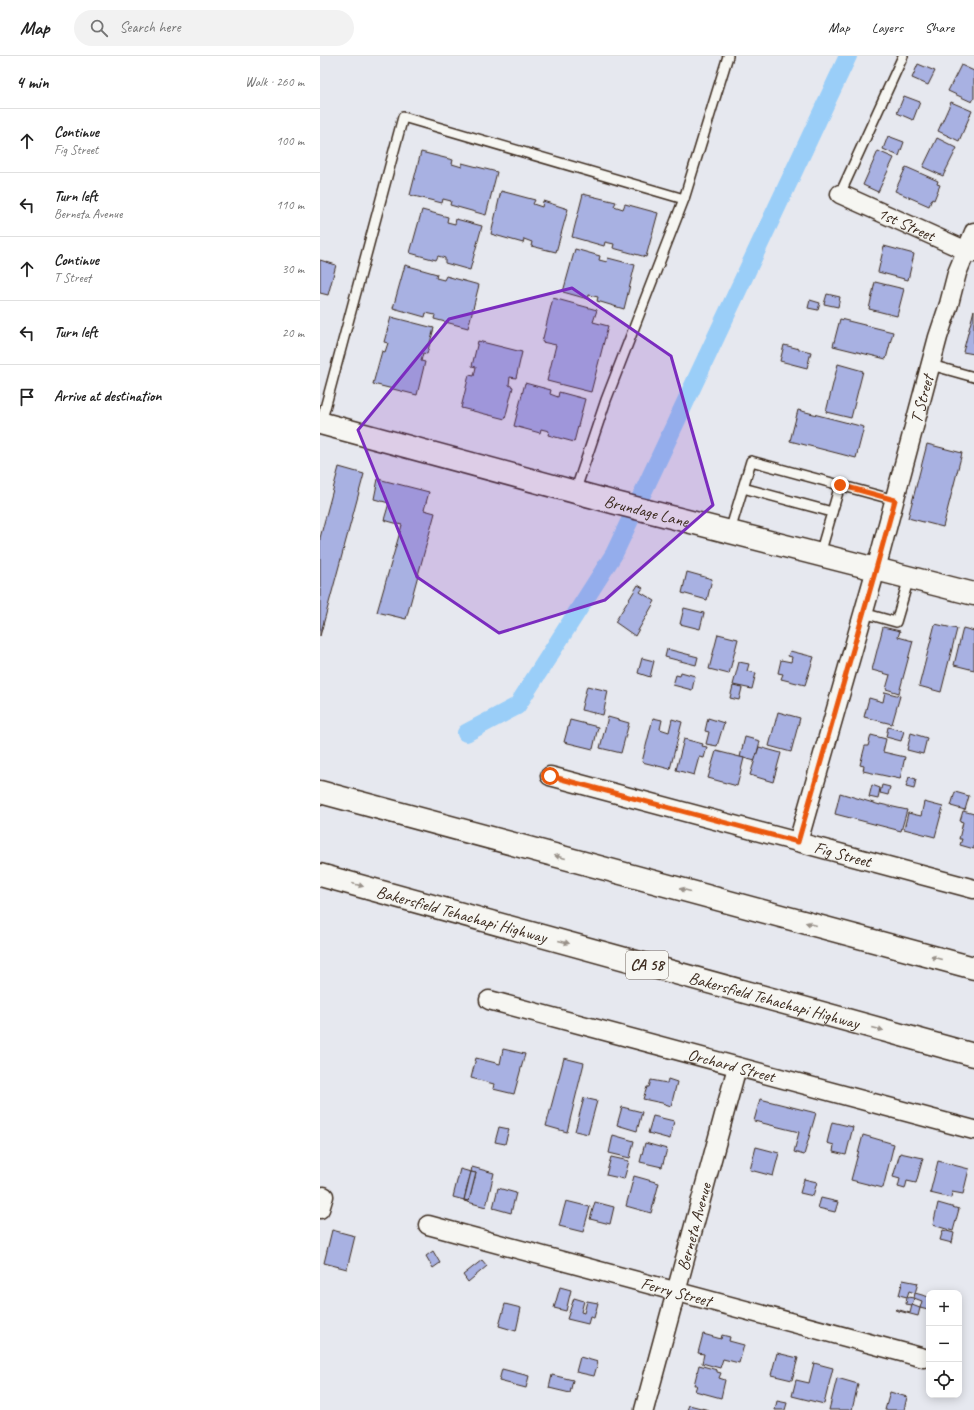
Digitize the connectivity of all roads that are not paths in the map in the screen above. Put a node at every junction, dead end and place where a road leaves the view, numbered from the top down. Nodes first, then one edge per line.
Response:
1 (728, 56) edge
2 (903, 56) edge
3 (840, 194) joint
4 (684, 199) junction
5 (974, 232) edge
6 (970, 252) edge
7 (931, 365) junction
8 (974, 377) edge
9 (321, 423) edge
10 (840, 485) junction
11 (743, 488) junction
12 (575, 492) junction
13 (895, 500) junction
14 (832, 512) junction
15 (730, 531) junction
16 (820, 554) junction
17 (876, 569) junction
18 (909, 577) junction
19 (974, 594) edge
20 (863, 613) junction
21 (550, 776) dead end
22 (320, 792) edge
23 (798, 842) junction
24 (320, 875) edge
25 (974, 889) edge
26 (974, 968) edge
27 (489, 1000) dead end
28 (974, 1055) edge
29 (737, 1066) junction
30 (974, 1130) edge
31 (428, 1225) dead end
32 (676, 1292) junction
33 (924, 1358) dead end
34 (644, 1410) edge

1 - 4 lane
2 - 3 lane
3 - 6 street, 1st Street
4 - 9 lane
4 - 12 lane
5 - 6 street, T Street
6 - 7 street, T Street
7 - 8 lane
7 - 13 street, T Street
9 - 12 main road, Brundage Lane
10 - 11 lane
10 - 13 lane
10 - 14 lane
11 - 14 lane
11 - 15 lane
12 - 15 main road, Brundage Lane
13 - 17 street, T Street
14 - 16 lane
15 - 16 main road, Brundage Lane
16 - 17 main road, Brundage Lane
17 - 18 main road, Brundage Lane
17 - 20 street
18 - 19 main road, Brundage Lane
18 - 20 lane
20 - 23 street
21 - 23 street, Fig Street
26 -> 22 main road
23 - 25 street, Fig Street
24 -> 28 main road, Bakersfield Tehachapi Highway / CA 58
27 - 29 street, Orchard Street
29 - 30 street, Orchard Street
29 - 32 street, Berneta Avenue
31 - 32 street, Ferry Street
32 - 33 street, Ferry Street
32 - 34 street, Berneta Avenue

